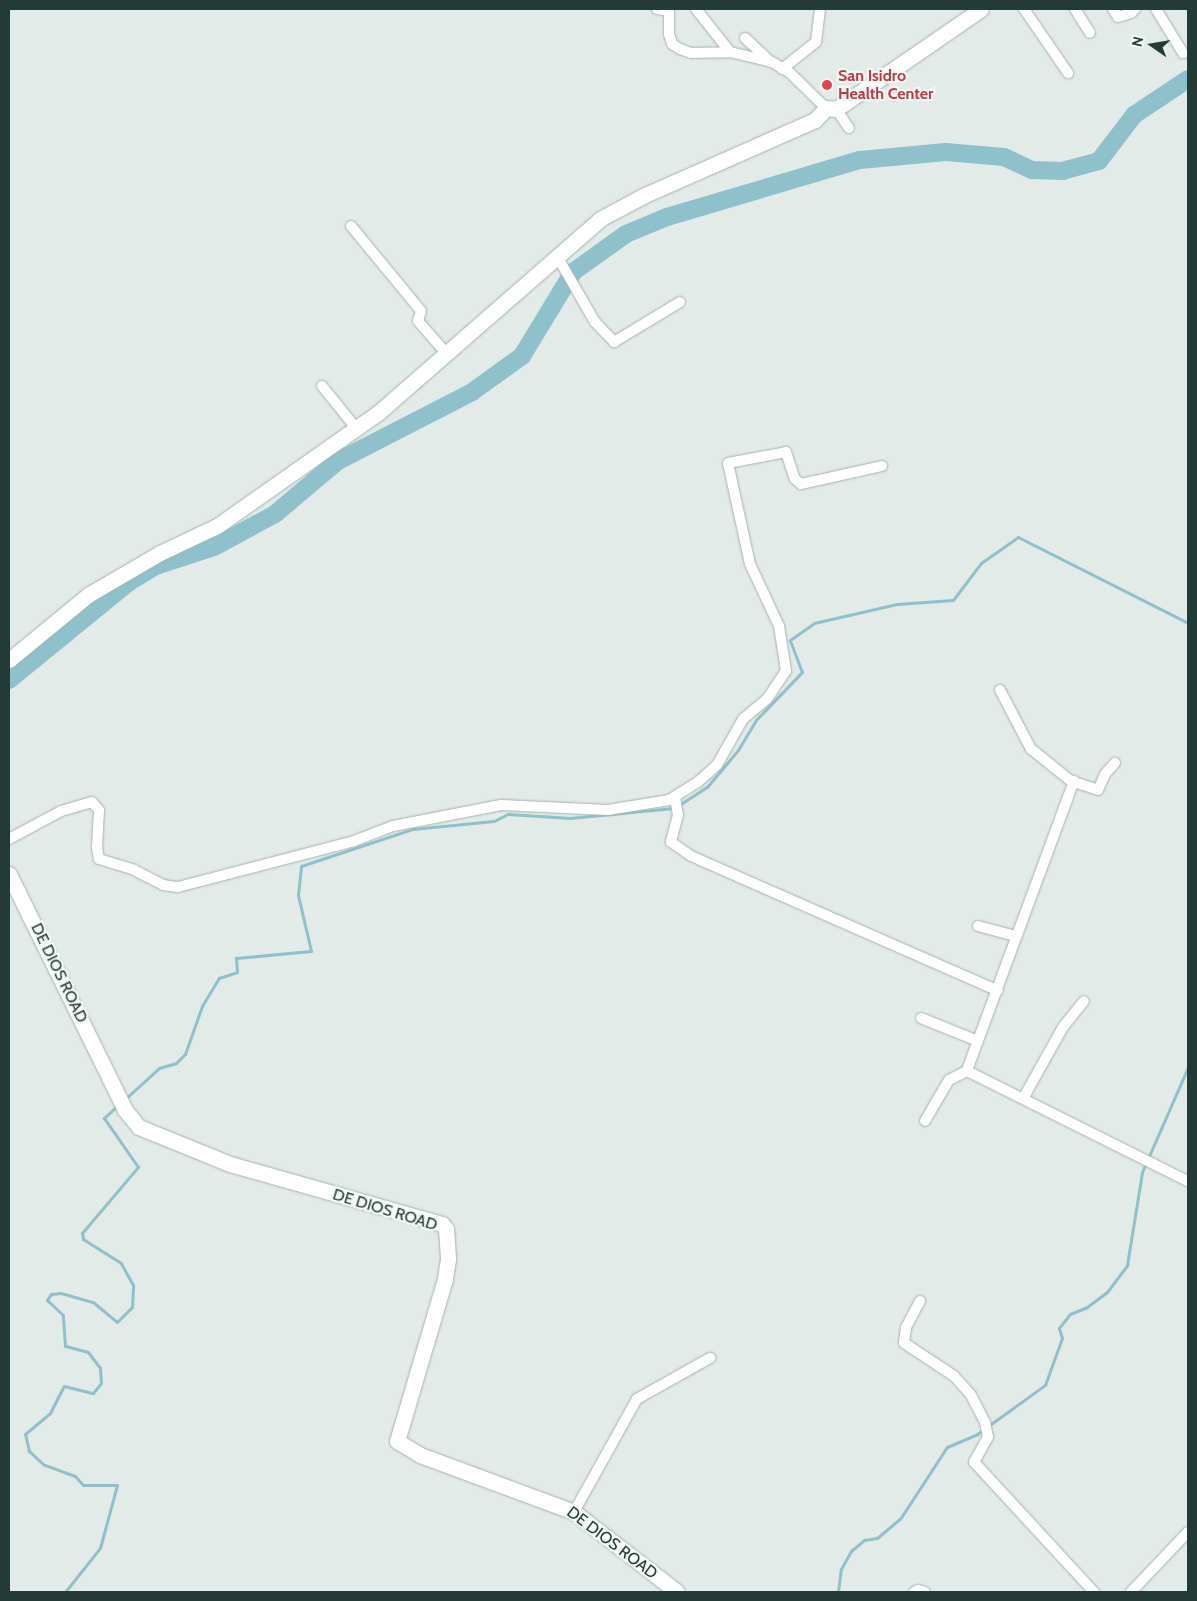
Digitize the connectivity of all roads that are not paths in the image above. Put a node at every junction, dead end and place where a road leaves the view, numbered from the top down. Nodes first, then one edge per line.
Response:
1 (657, 9) edge
2 (696, 9) edge
3 (1024, 9) edge
4 (1075, 9) edge
5 (1113, 9) edge
6 (1135, 9) edge
7 (1156, 9) edge
8 (671, 10) edge
9 (820, 11) dead end
10 (971, 11) edge
11 (1090, 33) dead end
12 (745, 38) dead end
13 (730, 52) junction
14 (1183, 53) dead end
15 (772, 62) junction
16 (782, 69) junction
17 (1068, 73) dead end
18 (831, 108) junction
19 (849, 128) dead end
20 (351, 226) dead end
21 (560, 259) junction
22 (680, 302) dead end
23 (446, 353) junction
24 (322, 386) dead end
25 (356, 428) junction
26 (882, 466) dead end
27 (9, 660) edge
28 (1000, 690) dead end
29 (1115, 763) dead end
30 (1074, 781) junction
31 (675, 800) junction
32 (9, 839) edge
33 (9, 874) edge
34 (978, 926) dead end
35 (1016, 936) junction
36 (998, 992) junction
37 (1084, 1001) dead end
38 (921, 1018) dead end
39 (978, 1041) junction
40 (967, 1071) junction
41 (1024, 1098) junction
42 (925, 1121) dead end
43 (1188, 1182) edge
44 (920, 1301) dead end
45 (710, 1358) dead end
46 (574, 1512) junction
47 (1188, 1532) edge
48 (677, 1592) edge
49 (914, 1592) edge
50 (925, 1592) edge
51 (1094, 1592) edge
52 (1130, 1592) edge

1 - 8 street
2 - 13 street
3 - 17 street
4 - 11 street
5 - 6 street
7 - 14 street
8 - 13 street
9 - 16 street
10 - 18 street
12 - 15 street
13 - 15 street
15 - 16 street
16 - 18 street
18 - 19 street
18 - 21 street
20 - 23 street
21 - 22 street
21 - 23 street
23 - 25 street
24 - 25 street
25 - 27 street
26 - 31 street
28 - 30 street
29 - 30 street
30 - 35 street
31 - 32 street
31 - 36 street
33 - 46 street, DE DIOS ROAD
34 - 35 street
35 - 36 street
36 - 39 street
37 - 41 street
38 - 39 street
39 - 40 street
40 - 41 street
40 - 42 street
41 - 43 street
44 - 51 street
45 - 46 street
46 - 48 street, DE DIOS ROAD
47 - 52 street
49 - 50 street

